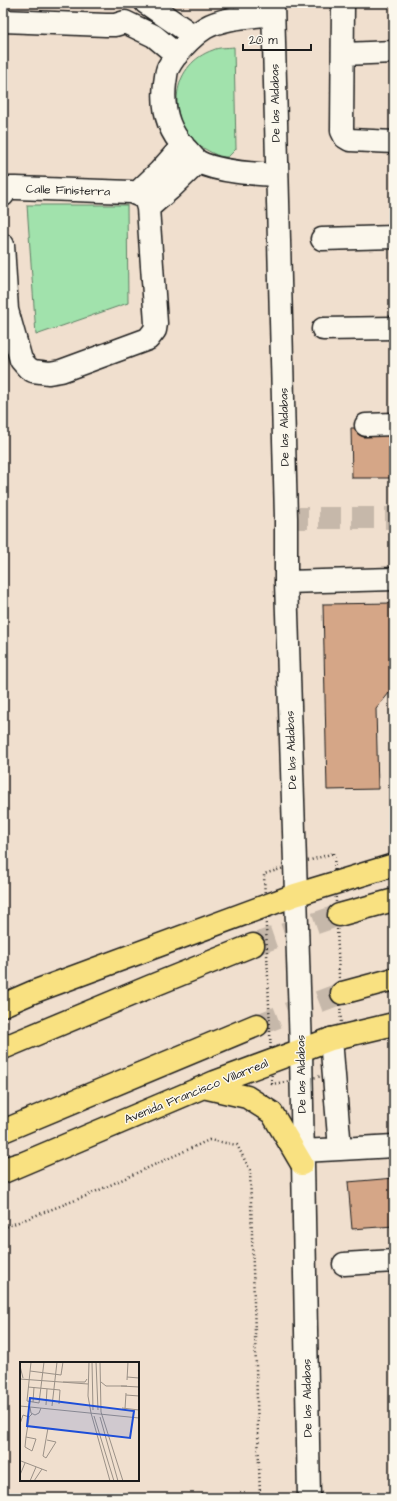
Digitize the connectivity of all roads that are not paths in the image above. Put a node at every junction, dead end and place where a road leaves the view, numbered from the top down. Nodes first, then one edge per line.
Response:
1 (146, 3) edge
2 (343, 3) edge
3 (273, 8) edge
4 (129, 12) edge
5 (3, 21) edge
6 (194, 36) junction
7 (394, 52) edge
8 (344, 54) junction
9 (177, 55) junction
10 (394, 142) edge
11 (183, 145) junction
12 (198, 162) junction
13 (277, 175) junction
14 (3, 195) edge
15 (144, 206) junction
16 (394, 237) edge
17 (322, 239) dead end
18 (3, 245) edge
19 (5, 310) edge
20 (394, 328) edge
21 (323, 329) dead end
22 (394, 424) edge
23 (366, 425) dead end
24 (394, 580) edge
25 (286, 582) junction
26 (394, 865) edge
27 (295, 895) junction
28 (394, 900) edge
29 (339, 915) tunnel mouth
30 (253, 946) tunnel mouth
31 (394, 979) edge
32 (342, 993) tunnel mouth
33 (3, 1005) edge
34 (394, 1024) edge
35 (257, 1025) tunnel mouth
36 (336, 1038) junction
37 (3, 1048) edge
38 (301, 1050) junction
39 (202, 1087) junction
40 (3, 1131) edge
41 (394, 1146) edge
42 (340, 1149) junction
43 (302, 1157) junction
44 (8, 1168) edge
45 (394, 1261) edge
46 (344, 1264) dead end
47 (309, 1498) edge

1 - 6 street
2 - 8 street
3 - 6 street
3 - 13 street, De las Aldabas
4 - 5 street
4 - 9 street
6 - 9 street
7 - 8 street
8 - 10 street
9 - 11 street
11 - 12 street
11 - 15 street
12 - 13 street
12 - 15 street
13 - 25 street, De las Aldabas
14 - 15 street, Calle Finisterra
15 - 19 street
16 - 17 street
18 - 19 street
20 - 21 street
22 - 23 street
24 - 25 street
25 - 27 street, De las Aldabas
26 - 27 main road
27 - 33 main road
27 - 38 street, De las Aldabas
28 - 29 main road
30 - 37 main road
31 - 32 main road
34 - 36 main road, Avenida Francisco Villarreal
35 - 40 main road
36 - 38 main road, Avenida Francisco Villarreal
36 - 42 street
38 - 39 main road, Avenida Francisco Villarreal
38 - 43 street, De las Aldabas
39 - 43 main road
39 - 44 main road, Avenida Francisco Villarreal
41 - 42 street
42 - 43 street
43 - 47 street, De las Aldabas
45 - 46 street

